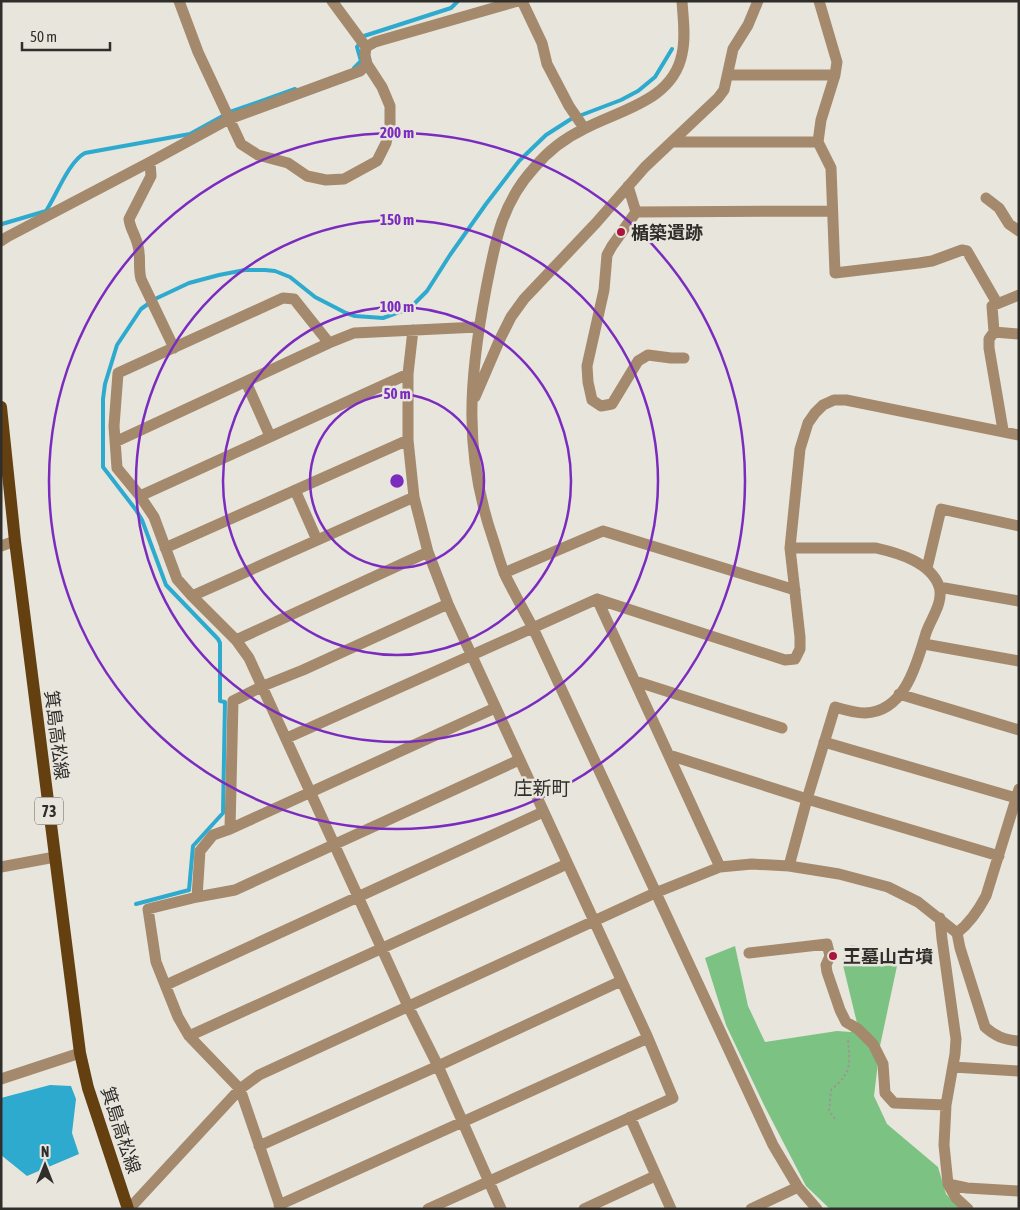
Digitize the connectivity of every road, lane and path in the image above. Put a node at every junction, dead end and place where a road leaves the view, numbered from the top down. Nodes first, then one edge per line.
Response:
1 (179, 1) edge
2 (332, 1) edge
3 (520, 1) edge
4 (682, 1) edge
5 (758, 1) edge
6 (819, 1) edge
7 (362, 43) junction
8 (367, 64) junction
9 (728, 74) junction
10 (835, 75) junction
11 (228, 115) junction
12 (584, 128) junction
13 (672, 142) junction
14 (818, 142) junction
15 (150, 162) junction
16 (628, 186) junction
17 (986, 198) dead end
18 (636, 212) junction
19 (832, 212) junction
20 (1019, 231) edge
21 (1, 241) edge
22 (1019, 296) edge
23 (997, 303) junction
24 (478, 327) junction
25 (413, 330) junction
26 (994, 332) junction
27 (1019, 334) edge
28 (329, 343) junction
29 (174, 348) junction
30 (684, 358) dead end
31 (408, 374) junction
32 (246, 382) junction
33 (1, 407) edge
34 (471, 407) junction
35 (1002, 430) junction
36 (1019, 435) edge
37 (270, 436) junction
38 (408, 440) junction
39 (115, 442) junction
40 (295, 490) junction
41 (140, 496) junction
42 (414, 496) junction
43 (1019, 526) edge
44 (316, 540) junction
45 (15, 541) junction
46 (1, 546) edge
47 (165, 548) junction
48 (790, 548) junction
49 (428, 552) junction
50 (927, 568) junction
51 (504, 573) junction
52 (939, 587) junction
53 (795, 590) junction
54 (192, 596) junction
55 (597, 599) junction
56 (1019, 601) edge
57 (448, 604) junction
58 (533, 628) junction
59 (236, 640) junction
60 (924, 644) junction
61 (472, 656) junction
62 (1019, 661) edge
63 (635, 681) junction
64 (263, 686) junction
65 (900, 694) junction
66 (495, 708) junction
67 (782, 728) dead end
68 (1019, 730) edge
69 (286, 738) junction
70 (824, 742) junction
71 (669, 755) junction
72 (519, 760) junction
73 (311, 791) junction
74 (1017, 794) edge
75 (807, 799) junction
76 (543, 812) junction
77 (230, 828) junction
78 (335, 845) junction
79 (999, 856) junction
80 (55, 857) junction
81 (567, 864) junction
82 (789, 866) junction
83 (1, 867) edge
84 (720, 867) junction
85 (655, 893) junction
86 (198, 897) junction
87 (358, 897) junction
88 (940, 918) junction
89 (593, 921) junction
90 (957, 933) junction
91 (382, 948) junction
92 (749, 952) dead end
93 (621, 980) junction
94 (166, 985) junction
95 (408, 1006) junction
96 (846, 1022) junction
97 (190, 1036) junction
98 (648, 1038) junction
99 (1019, 1040) edge
100 (80, 1052) junction
101 (438, 1066) junction
102 (953, 1067) junction
103 (1019, 1071) edge
104 (1, 1078) edge
105 (240, 1089) junction
106 (946, 1106) junction
107 (630, 1117) junction
108 (835, 1119) dead end
109 (463, 1122) junction
110 (259, 1146) junction
111 (655, 1176) junction
112 (488, 1181) junction
113 (948, 1184) junction
114 (798, 1187) junction
115 (1019, 1191) edge
116 (280, 1207) edge
117 (129, 1209) edge
118 (428, 1209) edge
119 (501, 1209) edge
120 (584, 1209) edge
121 (671, 1209) edge
122 (751, 1209) edge
123 (817, 1209) edge
124 (968, 1209) edge

1 - 11 street
2 - 7 street
3 - 7 street
3 - 12 street
4 - 12 street
5 - 9 street
6 - 10 street
7 - 8 street
8 - 11 street
8 - 11 street
9 - 10 street
9 - 13 street
10 - 14 street
11 - 15 street
12 - 24 street
13 - 14 street
13 - 16 street
14 - 19 street
15 - 21 street
15 - 29 street
16 - 18 street
16 - 34 street
17 - 20 street
18 - 19 street
18 - 30 street
19 - 23 street
22 - 23 street
23 - 26 street
24 - 25 street
24 - 34 street
25 - 28 street
25 - 31 street
26 - 27 street
26 - 35 street
28 - 29 street
28 - 32 street
29 - 39 street
31 - 37 street
31 - 38 street
32 - 37 street
32 - 39 street
33 - 45 main road, 箕島高松線 / 73
34 - 51 street
35 - 36 street
35 - 48 street
37 - 41 street
38 - 40 street
38 - 42 street
39 - 41 street
40 - 44 street
40 - 47 street
41 - 47 street
42 - 44 street
42 - 49 street
43 - 50 street
44 - 54 street
45 - 46 street
45 - 80 main road, 箕島高松線 / 73
47 - 54 street
48 - 50 street
48 - 53 street
49 - 57 street
49 - 59 street
50 - 52 street
51 - 53 street
51 - 58 street
52 - 56 street
52 - 60 street
53 - 55 street
54 - 59 street
55 - 58 street
55 - 63 street
57 - 61 street
57 - 64 street
58 - 61 street
58 - 85 street
59 - 64 street
60 - 62 street
60 - 65 street
61 - 66 street
61 - 69 street
63 - 67 street
63 - 71 street
64 - 69 street
64 - 77 street
65 - 68 street
65 - 70 street
66 - 72 street
66 - 73 street
69 - 73 street
70 - 74 street
70 - 75 street
71 - 75 street
71 - 84 street
72 - 76 street
72 - 78 street
73 - 77 street
73 - 78 street
74 - 79 street
75 - 79 street
75 - 82 street
76 - 81 street
76 - 87 street
77 - 86 street
78 - 86 street
78 - 87 street
79 - 90 street
80 - 83 street
80 - 100 main road, 箕島高松線 / 73
81 - 89 street
81 - 91 street
82 - 84 street
82 - 88 street
84 - 85 street
85 - 89 street
85 - 114 street
86 - 94 street
87 - 91 street
87 - 94 street
88 - 90 street
88 - 102 street
89 - 93 street
89 - 95 street
90 - 99 street
91 - 95 street
91 - 97 street
92 - 96 street
93 - 98 street
93 - 101 street
94 - 97 street
95 - 101 street
95 - 105 street
96 - 106 street
96 - 108 path
97 - 105 street
98 - 107 street
98 - 109 street
100 - 104 street
100 - 117 main road, 箕島高松線 / 73
101 - 109 street
101 - 110 street
102 - 103 street
102 - 106 street
105 - 110 street
105 - 117 street
106 - 113 street
107 - 111 street
107 - 112 street
109 - 112 street
109 - 116 street
110 - 116 street
111 - 120 street
111 - 121 street
112 - 118 street
112 - 119 street
113 - 115 street
113 - 124 street
114 - 122 street
114 - 123 street

